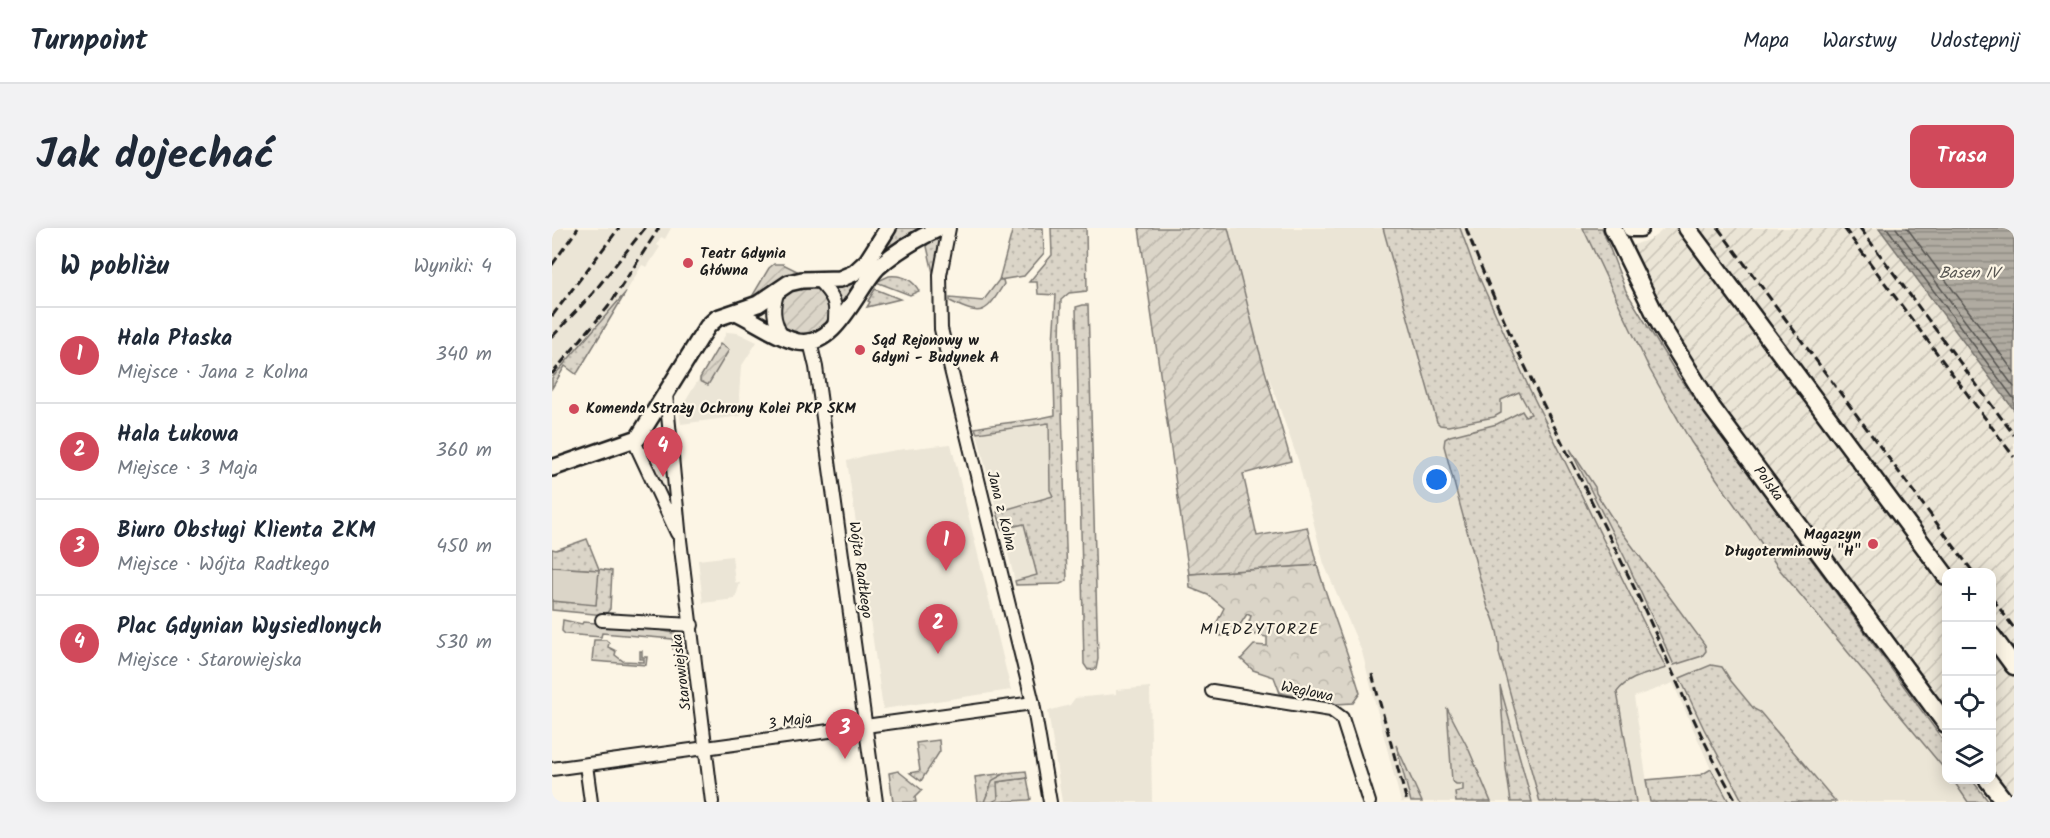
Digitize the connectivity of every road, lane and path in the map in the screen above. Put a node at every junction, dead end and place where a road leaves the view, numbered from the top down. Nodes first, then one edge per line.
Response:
1 (888, 228) edge
2 (940, 228) edge
3 (949, 228) edge
4 (1613, 228) edge
5 (1631, 228) edge
6 (1640, 228) edge
7 (1688, 228) edge
8 (818, 280) junction
9 (778, 291) junction
10 (736, 312) junction
11 (834, 327) junction
12 (781, 335) junction
13 (810, 342) junction
14 (666, 394) junction
15 (634, 441) junction
16 (552, 468) edge
17 (676, 501) junction
18 (662, 505) junction
19 (680, 540) junction
20 (1942, 569) edge
21 (602, 620) dead end
22 (692, 625) junction
23 (1996, 641) edge
24 (2014, 666) edge
25 (1212, 691) dead end
26 (1033, 703) junction
27 (1942, 717) edge
28 (867, 726) junction
29 (706, 749) junction
30 (586, 765) junction
31 (552, 769) edge
32 (1991, 784) edge
33 (591, 802) edge
34 (712, 802) edge
35 (876, 802) edge
36 (1050, 802) edge
37 (1369, 802) edge
38 (2005, 802) edge

1 - 8 main road
2 - 11 main road
3 - 26 street, Jana z Kolna
4 - 27 highway, Polska
5 - 6 highway
7 - 20 highway
8 - 9 main road
8 - 11 street
9 - 10 main road
9 - 12 street
10 - 12 main road
10 - 14 main road
11 - 13 main road
12 - 13 main road
13 - 28 street, Wójta Radtkego
14 - 15 main road
14 - 17 street, Starowiejska
15 - 16 main road
15 - 18 street, Starowiejska
17 - 18 street
17 - 19 street, Starowiejska
18 - 19 street, Starowiejska
19 - 22 street, Starowiejska
21 - 22 street
22 - 29 street, Starowiejska
23 - 24 highway
25 - 37 street, Węglowa
26 - 28 street, 3 Maja
26 - 36 street, Jana z Kolna
28 - 29 street, 3 Maja
28 - 35 street, Wójta Radtkego
29 - 30 street, 3 Maja
29 - 34 street, Starowiejska
30 - 31 street, 3 Maja
30 - 33 street
32 - 38 highway

